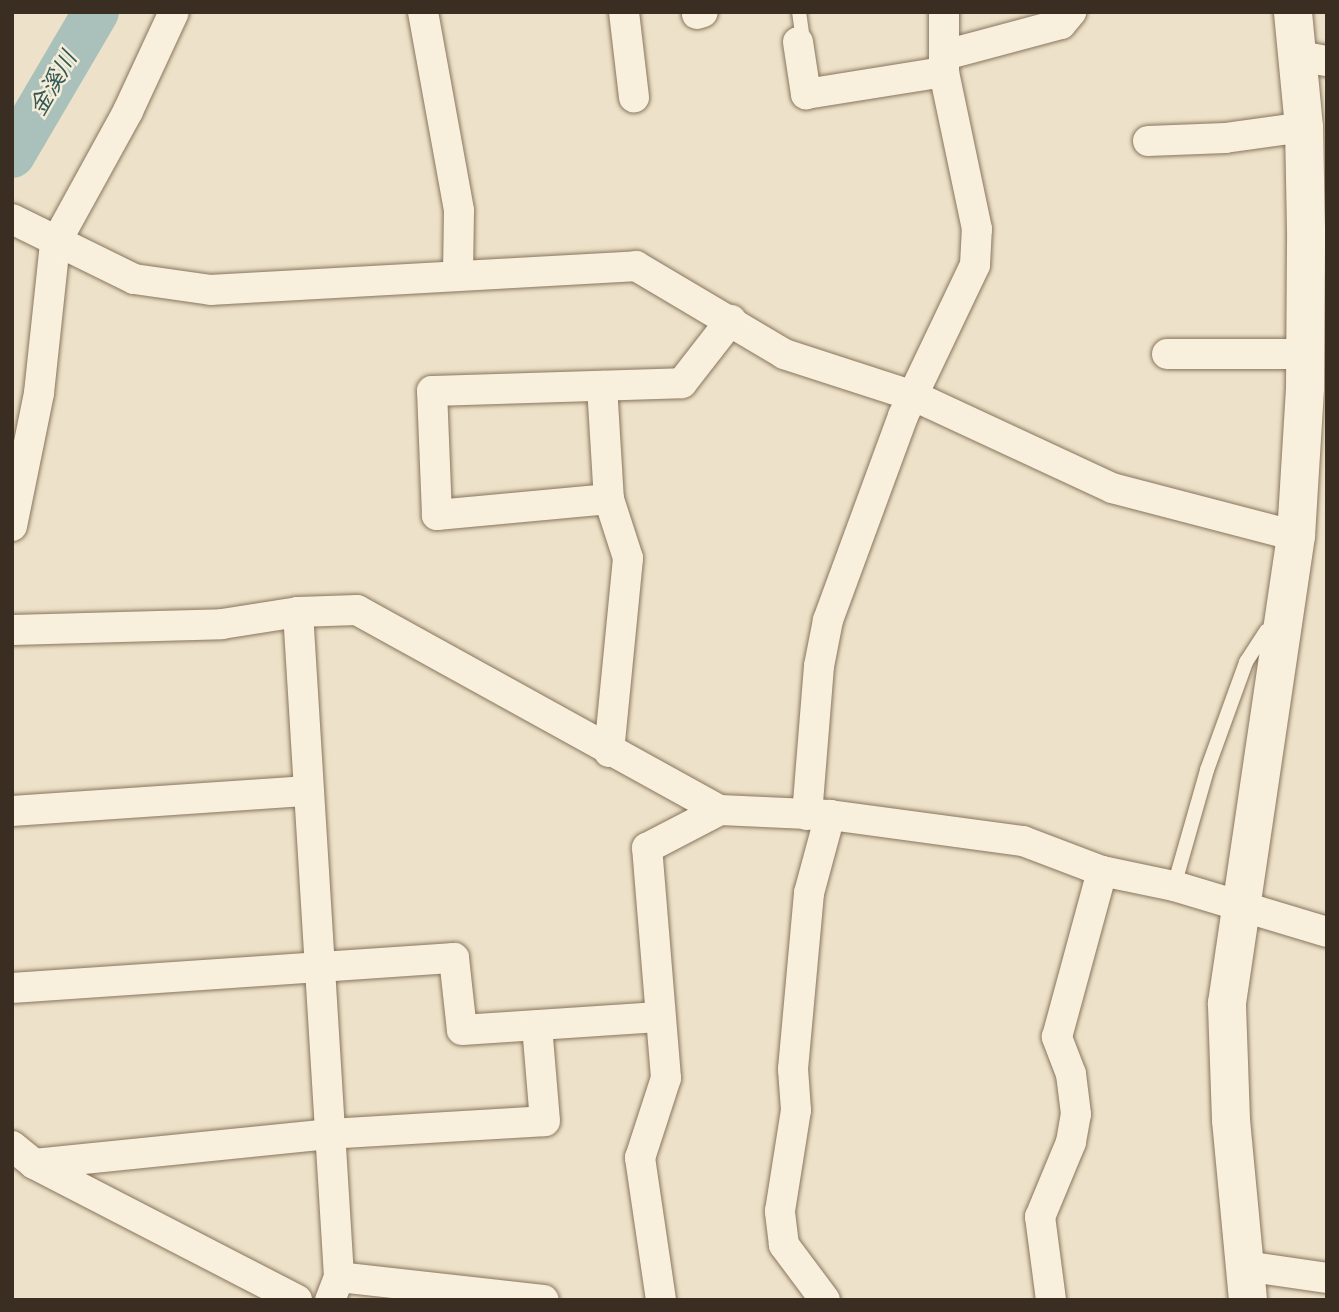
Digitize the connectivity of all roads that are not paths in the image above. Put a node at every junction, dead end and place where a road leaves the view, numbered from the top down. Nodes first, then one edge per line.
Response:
1 (174, 12) edge
2 (423, 12) edge
3 (624, 12) edge
4 (799, 12) edge
5 (944, 12) edge
6 (1071, 12) edge
7 (1293, 12) edge
8 (798, 42) joint
9 (1312, 59) edge
10 (945, 64) junction
11 (634, 97) dead end
12 (1304, 127) junction
13 (1148, 141) dead end
14 (18, 222) edge
15 (55, 244) junction
16 (458, 275) junction
17 (731, 320) junction
18 (1167, 354) dead end
19 (1313, 377) edge
20 (602, 386) junction
21 (916, 397) junction
22 (609, 499) junction
23 (12, 526) edge
24 (1296, 536) junction
25 (298, 612) junction
26 (12, 629) edge
27 (1266, 631) dead end
28 (609, 752) junction
29 (307, 791) junction
30 (720, 810) junction
31 (12, 811) edge
32 (819, 815) junction
33 (1102, 871) junction
34 (1174, 886) junction
35 (1241, 906) junction
36 (1327, 932) edge
37 (323, 965) junction
38 (12, 988) edge
39 (659, 1017) junction
40 (537, 1025) junction
41 (328, 1134) junction
42 (23, 1155) edge
43 (1327, 1278) edge
44 (1246, 1283) edge
45 (334, 1288) edge
46 (297, 1300) edge
47 (544, 1300) edge
48 (661, 1300) edge
49 (825, 1300) edge
50 (1051, 1300) edge

1 - 15 street
2 - 16 street
3 - 11 street
4 - 8 lane
5 - 10 street
6 - 10 street
7 - 9 street
8 - 10 street
9 - 12 street
10 - 21 street
12 - 13 street
12 - 19 street
14 - 15 street
15 - 16 street
15 - 23 street
16 - 17 street
17 - 20 street
17 - 21 street
18 - 19 street
19 - 24 street
20 - 22 street
20 - 22 street
21 - 24 street
21 - 32 street
22 - 28 street
24 - 35 street
25 - 26 street
25 - 28 street
25 - 29 street
27 - 34 lane
28 - 30 street
29 - 31 street
29 - 37 street
30 - 32 street
30 - 39 street
32 - 33 street
32 - 49 street
33 - 34 street
33 - 50 street
34 - 35 street
35 - 36 street
35 - 44 street
37 - 38 street
37 - 40 street
37 - 41 street
39 - 40 street
39 - 48 street
40 - 41 street
41 - 42 street
41 - 45 street
42 - 46 street
43 - 44 street
45 - 47 street

